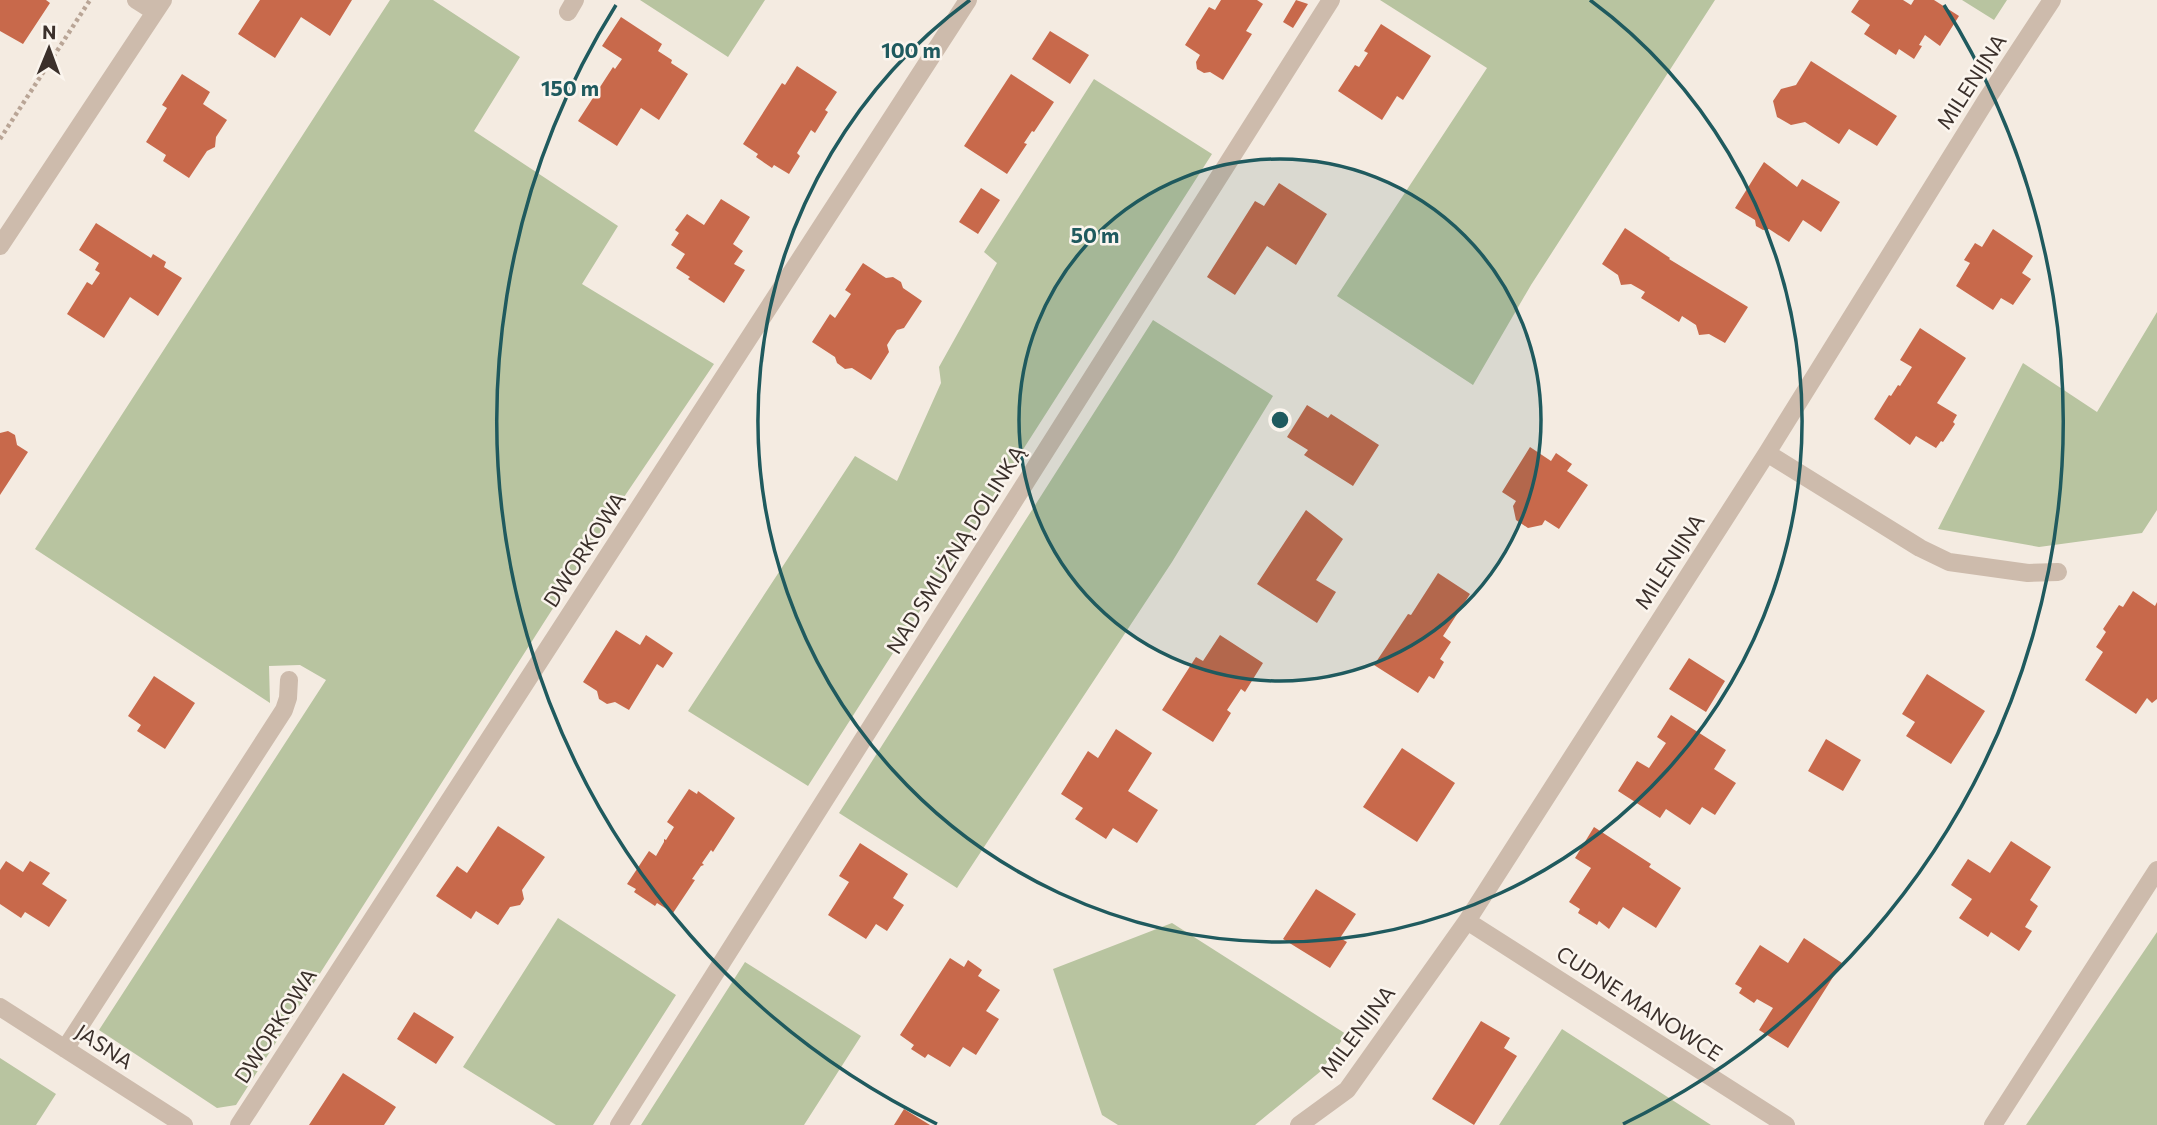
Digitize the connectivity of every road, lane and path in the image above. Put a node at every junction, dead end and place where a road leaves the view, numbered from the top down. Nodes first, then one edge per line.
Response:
1 (90, 0) edge
2 (136, 0) edge
3 (968, 0) edge
4 (1331, 0) edge
5 (2052, 0) edge
6 (159, 6) edge
7 (0, 139) edge
8 (0, 246) edge
9 (1767, 453) junction
10 (2058, 572) dead end
11 (289, 680) dead end
12 (2157, 870) edge
13 (1467, 921) junction
14 (0, 1007) edge
15 (65, 1049) junction
16 (184, 1125) edge
17 (239, 1125) edge
18 (619, 1125) edge
19 (1299, 1125) edge
20 (1786, 1125) edge
21 (1993, 1125) edge

1 - 7 path
2 - 6 street
3 - 17 street, DWORKOWA
4 - 18 street, NAD SMUŻNĄ DOLINKĄ
5 - 9 street, MILENIJNA
6 - 8 street
9 - 10 street
9 - 13 street, MILENIJNA
11 - 15 street
12 - 21 street
13 - 19 street, MILENIJNA
13 - 20 street, CUDNE MANOWCE
14 - 15 street, JASNA
15 - 16 street, JASNA

